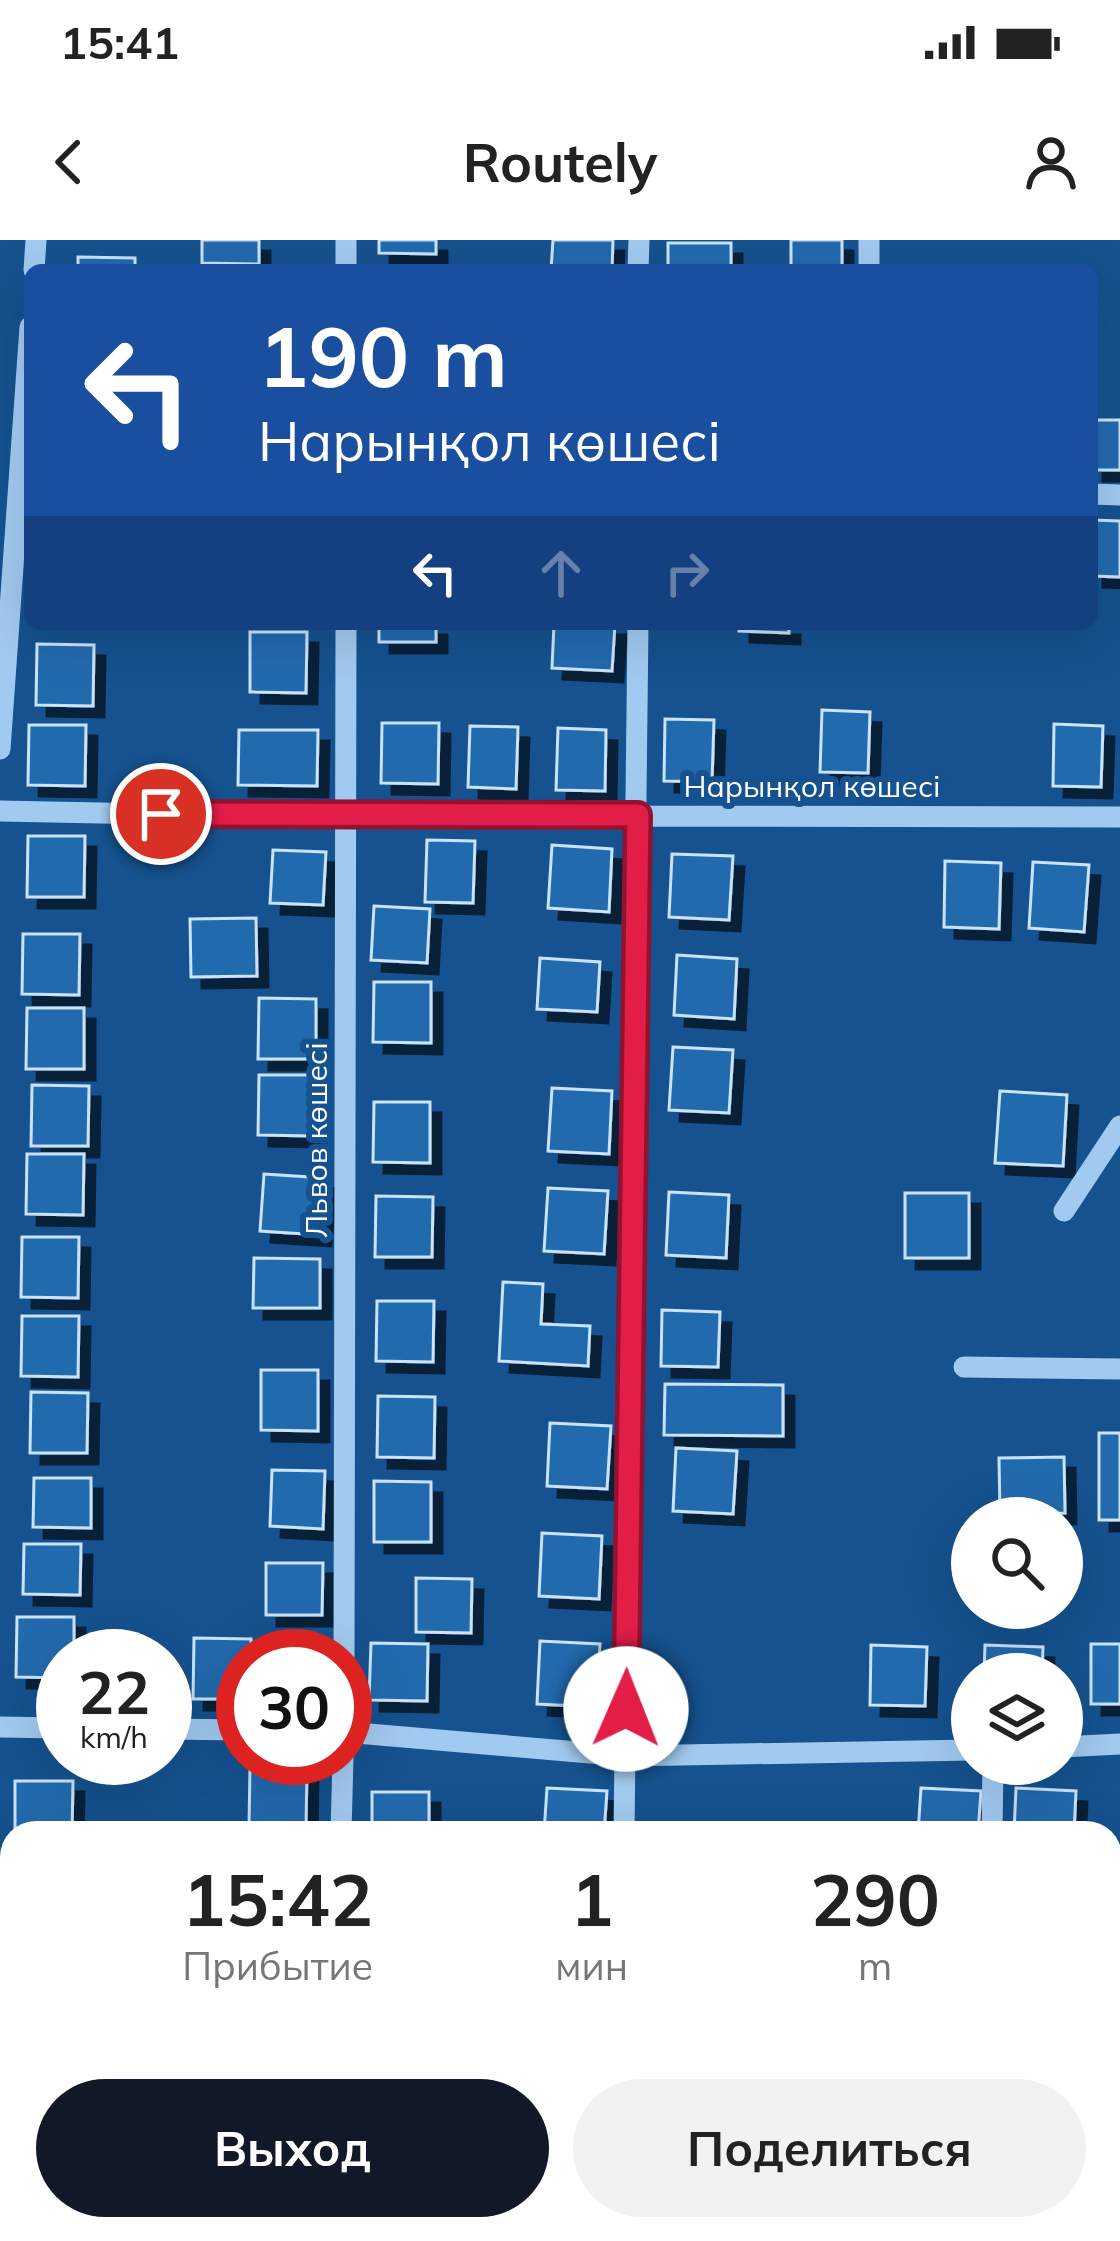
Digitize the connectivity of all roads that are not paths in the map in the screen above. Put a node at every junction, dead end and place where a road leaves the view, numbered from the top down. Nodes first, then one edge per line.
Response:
1 (869, 240) edge
2 (869, 264) dead end
3 (24, 411) edge
4 (346, 630) edge
5 (638, 630) edge
6 (0, 749) edge
7 (0, 811) edge
8 (347, 815) junction
9 (638, 815) junction
10 (1120, 818) edge
11 (1120, 1126) edge
12 (1064, 1210) dead end
13 (964, 1367) dead end
14 (1120, 1369) edge
15 (344, 1629) edge
16 (0, 1727) edge
17 (36, 1728) edge
18 (372, 1734) edge
19 (1120, 1744) edge
20 (1083, 1746) edge
21 (951, 1750) edge
22 (625, 1756) junction
23 (342, 1785) edge
24 (993, 1785) edge
25 (341, 1821) edge
26 (624, 1821) edge
27 (992, 1821) edge

1 - 2 street
3 - 6 street
4 - 8 street, Львов көшесі
5 - 9 street
7 - 8 street, Нарынқол көшесі
8 - 9 street, Нарынқол көшесі
8 - 15 street, Львов көшесі
9 - 10 street, Нарынқол көшесі
9 - 22 street
11 - 12 street
13 - 14 street
16 - 17 street
18 - 22 street
19 - 20 street
21 - 22 street
22 - 26 street
23 - 25 street
24 - 27 street

